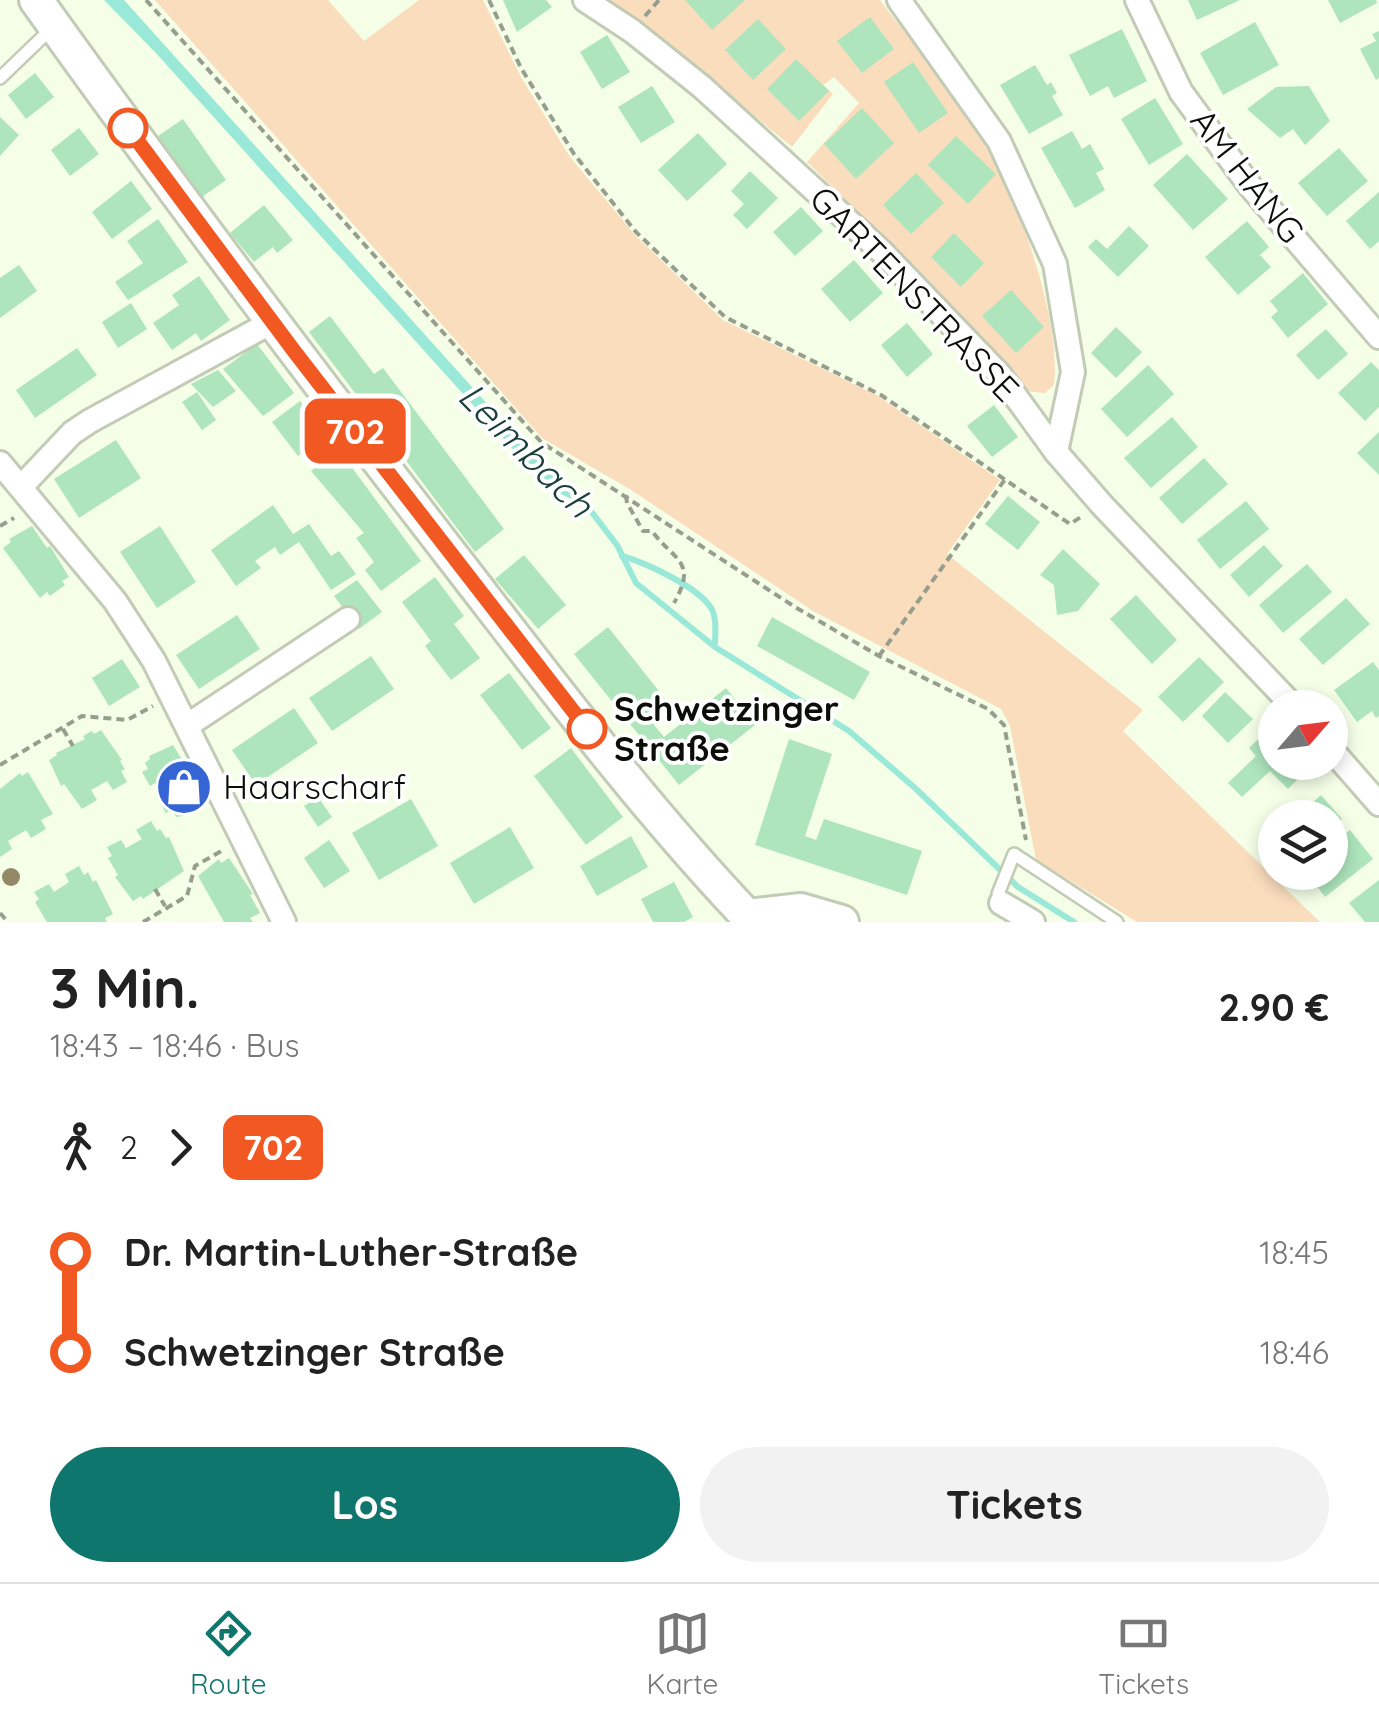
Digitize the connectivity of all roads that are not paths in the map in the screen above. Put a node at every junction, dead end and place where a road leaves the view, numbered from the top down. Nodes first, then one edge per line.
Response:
1 (584, 0) edge
2 (899, 0) edge
3 (1137, 0) edge
4 (45, 13) edge
5 (0, 78) edge
6 (272, 322) junction
7 (1379, 337) edge
8 (1056, 452) junction
9 (0, 463) edge
10 (20, 487) junction
11 (348, 619) dead end
12 (1278, 690) edge
13 (188, 725) junction
14 (1348, 769) edge
15 (1379, 804) edge
16 (1001, 894) joint
17 (742, 920) edge
18 (284, 922) edge
19 (842, 922) edge
20 (1032, 922) edge
21 (1117, 922) edge

1 - 8 street, GARTENSTRASSE
2 - 8 street
3 - 7 street, AM HANG
4 - 5 lane
4 - 6 street
6 - 10 street
6 - 17 street
8 - 12 street, GARTENSTRASSE
9 - 10 street
10 - 13 street
11 - 13 street
13 - 18 street
14 - 15 street
16 - 20 street
16 - 21 lane
17 - 19 street

